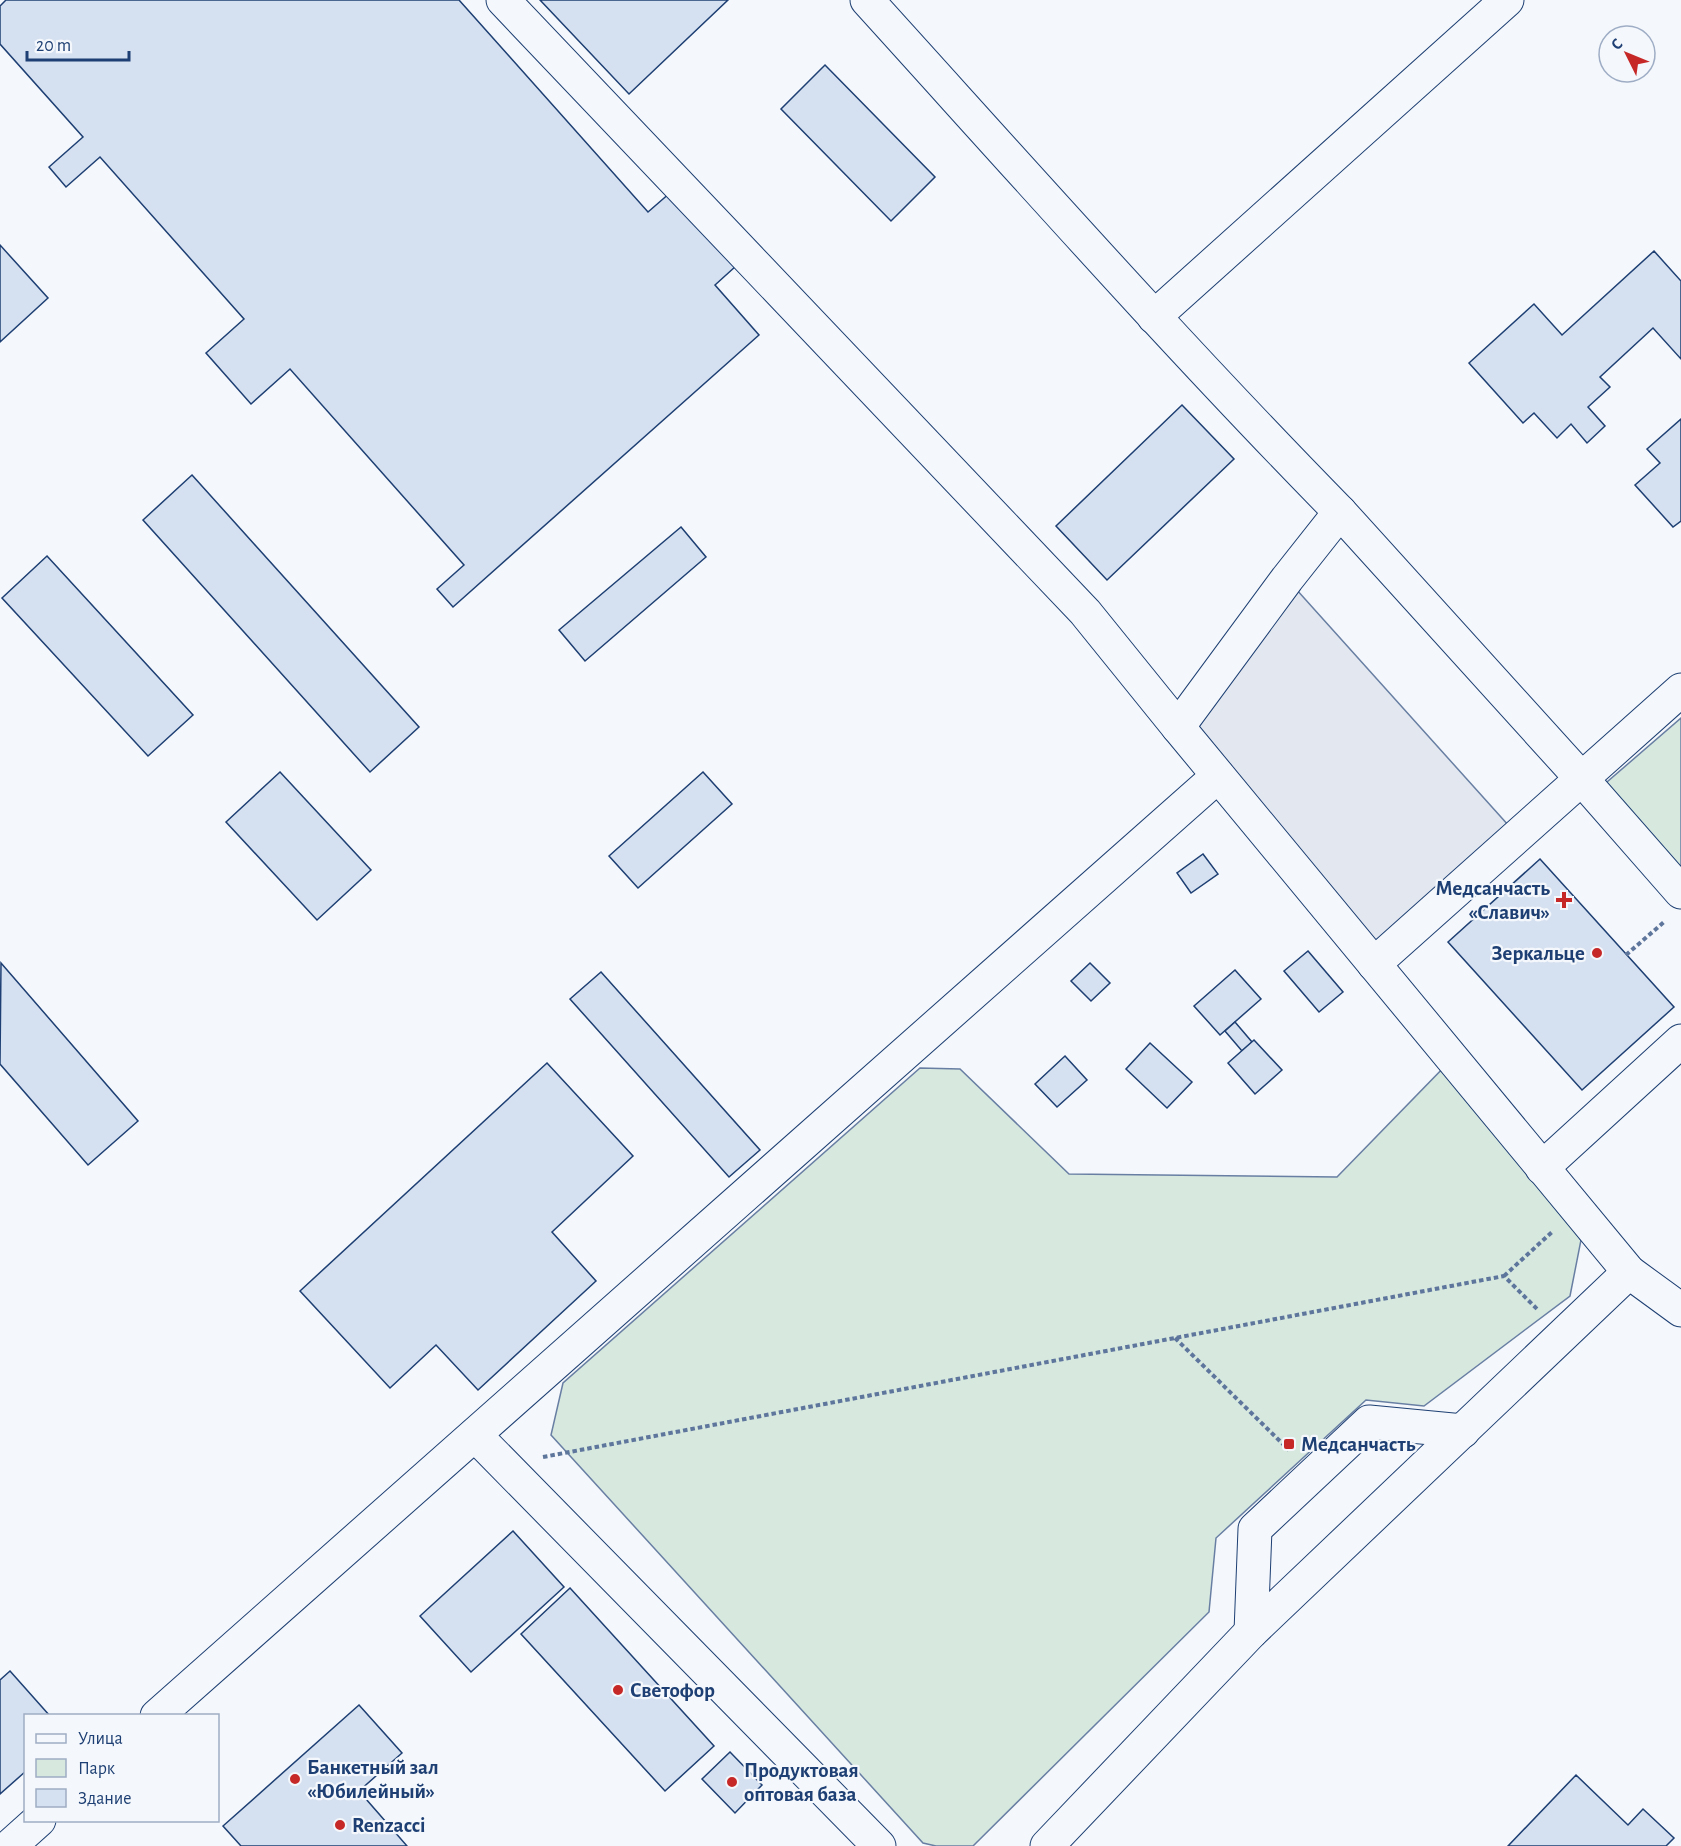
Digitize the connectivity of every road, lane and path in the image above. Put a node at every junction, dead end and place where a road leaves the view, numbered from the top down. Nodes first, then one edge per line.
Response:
1 (503, 0) edge
2 (867, 0) edge
3 (1507, 0) edge
4 (1154, 317) junction
5 (1340, 512) junction
6 (1681, 690) edge
7 (1178, 726) junction
8 (1218, 776) junction
9 (1581, 778) junction
10 (1681, 892) edge
11 (1665, 921) dead end
12 (1626, 955) dead end
13 (1374, 964) junction
14 (1681, 1041) edge
15 (1542, 1168) junction
16 (1577, 1209) junction
17 (1629, 1272) junction
18 (1504, 1276) junction
19 (1681, 1310) edge
20 (1563, 1334) junction
21 (1174, 1337) junction
22 (1462, 1431) junction
23 (475, 1435) junction
24 (504, 1464) junction
25 (1313, 1475) junction
26 (1251, 1632) junction
27 (159, 1714) edge
28 (38, 1822) edge
29 (10, 1846) edge
30 (879, 1846) edge
31 (1047, 1846) edge

1 - 7 street
2 - 4 street
3 - 4 street
4 - 5 street
5 - 7 street
5 - 9 street
6 - 9 street
7 - 8 street
8 - 13 street
8 - 23 street
9 - 10 street
9 - 13 street
11 - 12 path
13 - 15 street
14 - 15 street
15 - 16 street
16 - 17 street
16 - 18 path
17 - 19 street
17 - 20 street
18 - 20 path
18 - 21 path
20 - 22 street
21 - 24 path
21 - 25 path
22 - 25 street
22 - 26 street
23 - 24 street
23 - 27 street
24 - 30 street
25 - 26 street
26 - 31 street
28 - 29 street

